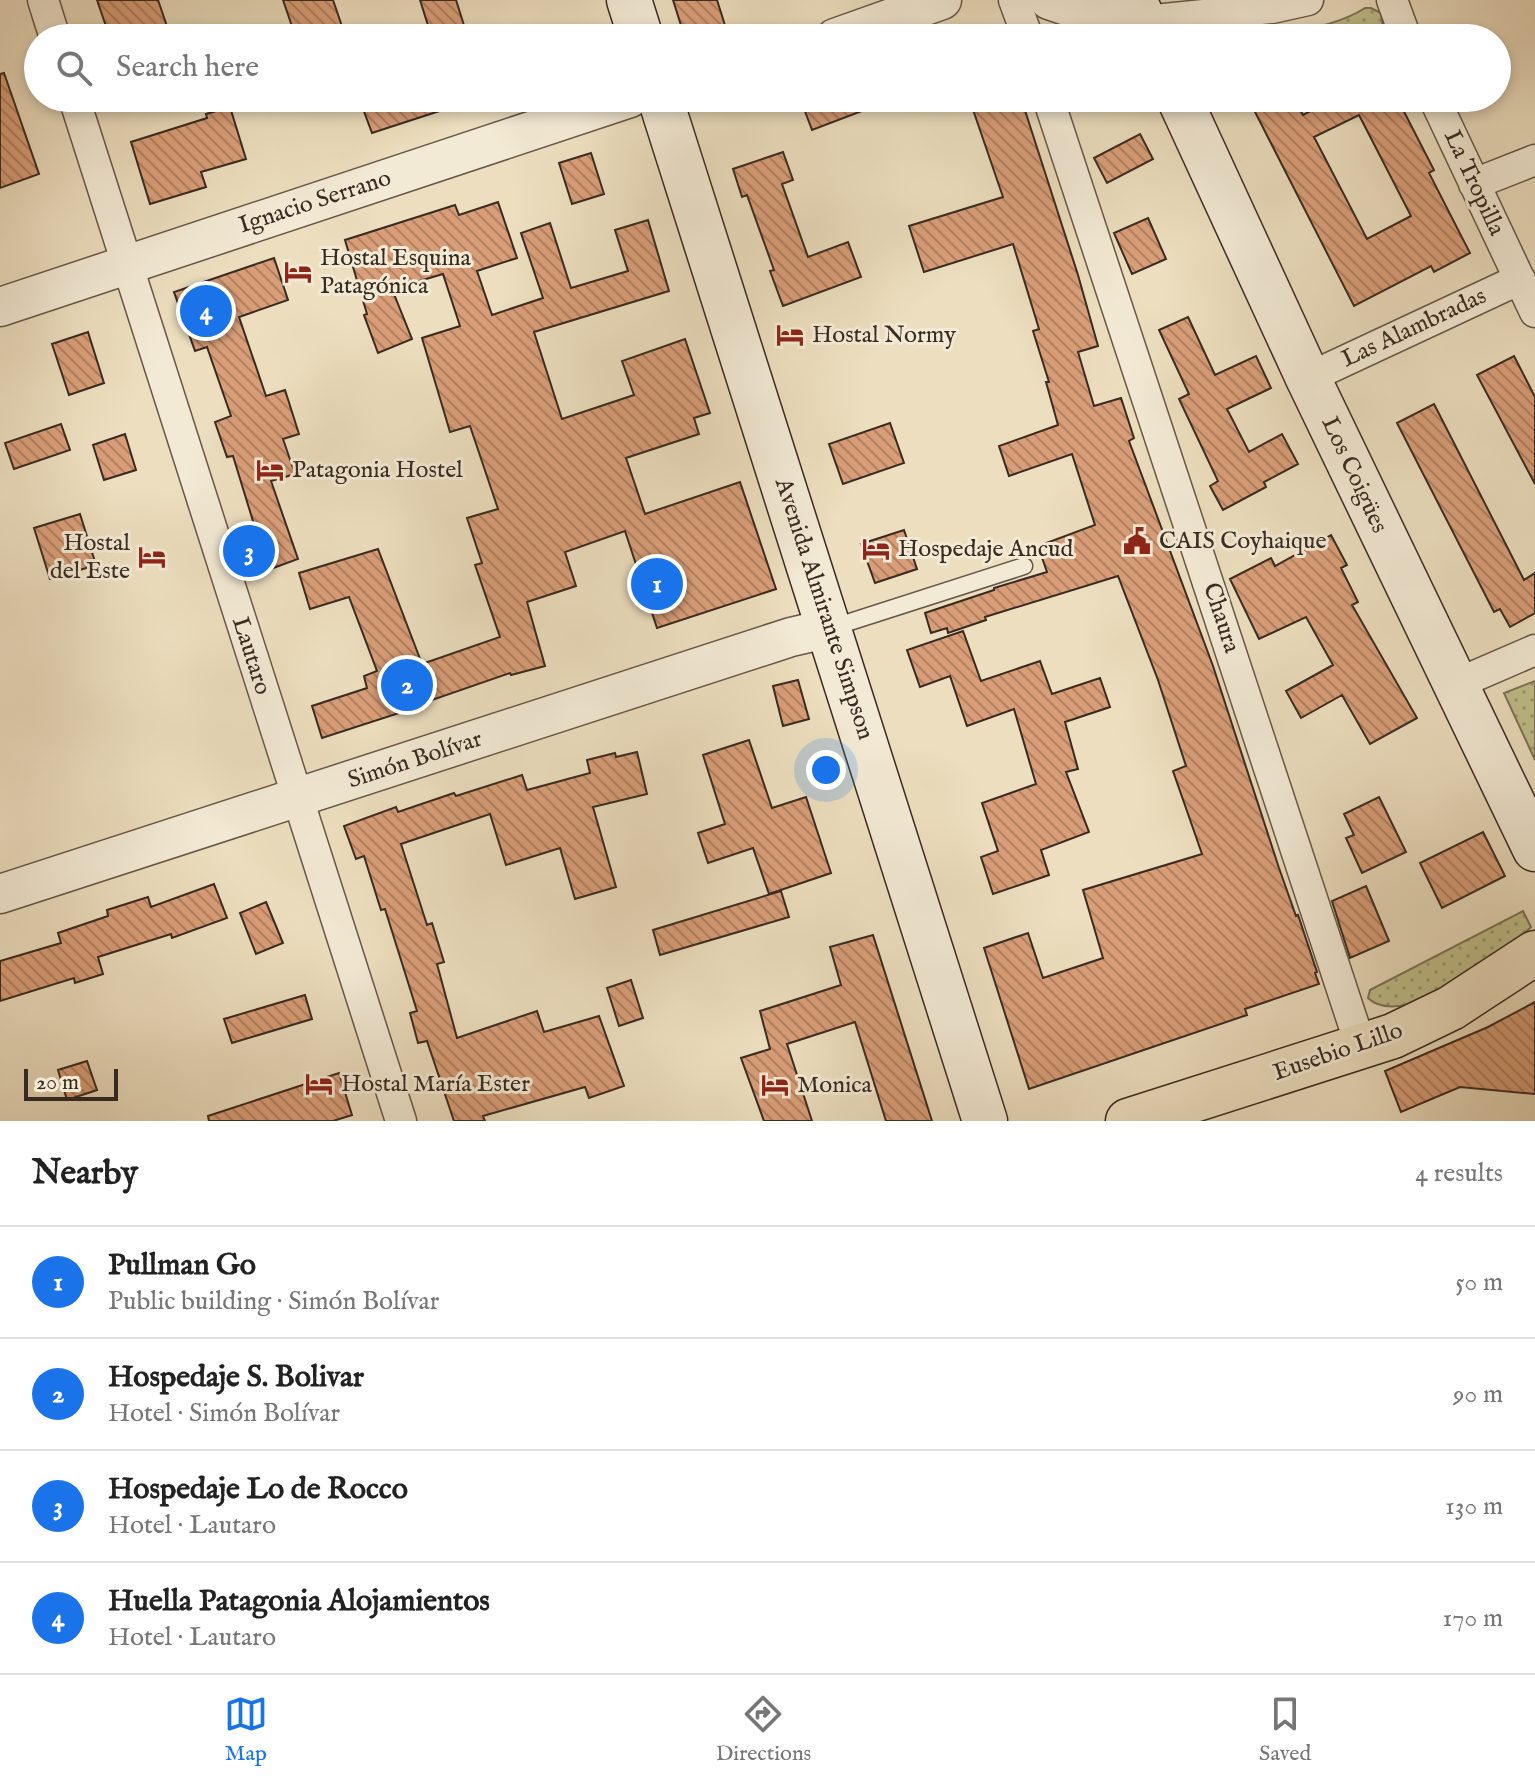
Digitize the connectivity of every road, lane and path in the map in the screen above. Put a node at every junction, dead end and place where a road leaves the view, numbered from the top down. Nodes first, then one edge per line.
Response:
1 (43, 0) edge
2 (629, 0) edge
3 (942, 0) edge
4 (1014, 0) edge
5 (1049, 0) edge
6 (1231, 0) edge
7 (1308, 0) edge
8 (1392, 0) edge
9 (1272, 8) junction
10 (1143, 20) edge
11 (51, 24) edge
12 (637, 24) edge
13 (874, 24) edge
14 (1023, 24) edge
15 (1401, 24) edge
16 (79, 112) edge
17 (588, 112) edge
18 (664, 112) edge
19 (1053, 112) edge
20 (1185, 112) edge
21 (1441, 112) edge
22 (1535, 160) edge
23 (1474, 184) junction
24 (128, 264) junction
25 (1520, 279) junction
26 (0, 307) edge
27 (1535, 312) edge
28 (1308, 378) junction
29 (1024, 566) dead end
30 (830, 628) junction
31 (1535, 650) edge
32 (1454, 685) junction
33 (298, 798) junction
34 (1535, 849) edge
35 (0, 894) edge
36 (1535, 953) edge
37 (1361, 1047) junction
38 (401, 1121) edge
39 (985, 1121) edge
40 (1128, 1121) edge

1 - 11 street
2 - 12 main road
3 - 13 street
4 - 14 street
5 - 10 street
6 - 9 street
7 - 9 street
8 - 15 street
9 - 10 street
16 - 24 street, Lautaro
17 - 24 street, Ignacio Serrano
18 - 30 main road, Avenida Almirante Simpson
19 - 37 street, Chaura
20 - 28 main road, Los Coigües
21 - 23 street, La Tropilla
22 - 23 street
23 - 25 street, La Tropilla
24 - 26 street, Ignacio Serrano
24 - 33 street, Lautaro
25 - 27 street, La Tropilla
25 - 28 street, Las Alambradas
28 - 32 main road, Los Coigües
29 - 30 lane
30 - 33 street, Simón Bolívar
30 - 39 main road, Avenida Almirante Simpson
31 - 32 street
32 - 34 main road, Los Coigües
33 - 35 street, Simón Bolívar
33 - 38 street, Lautaro
36 - 37 main road, Eusebio Lillo
37 - 40 main road, Eusebio Lillo

